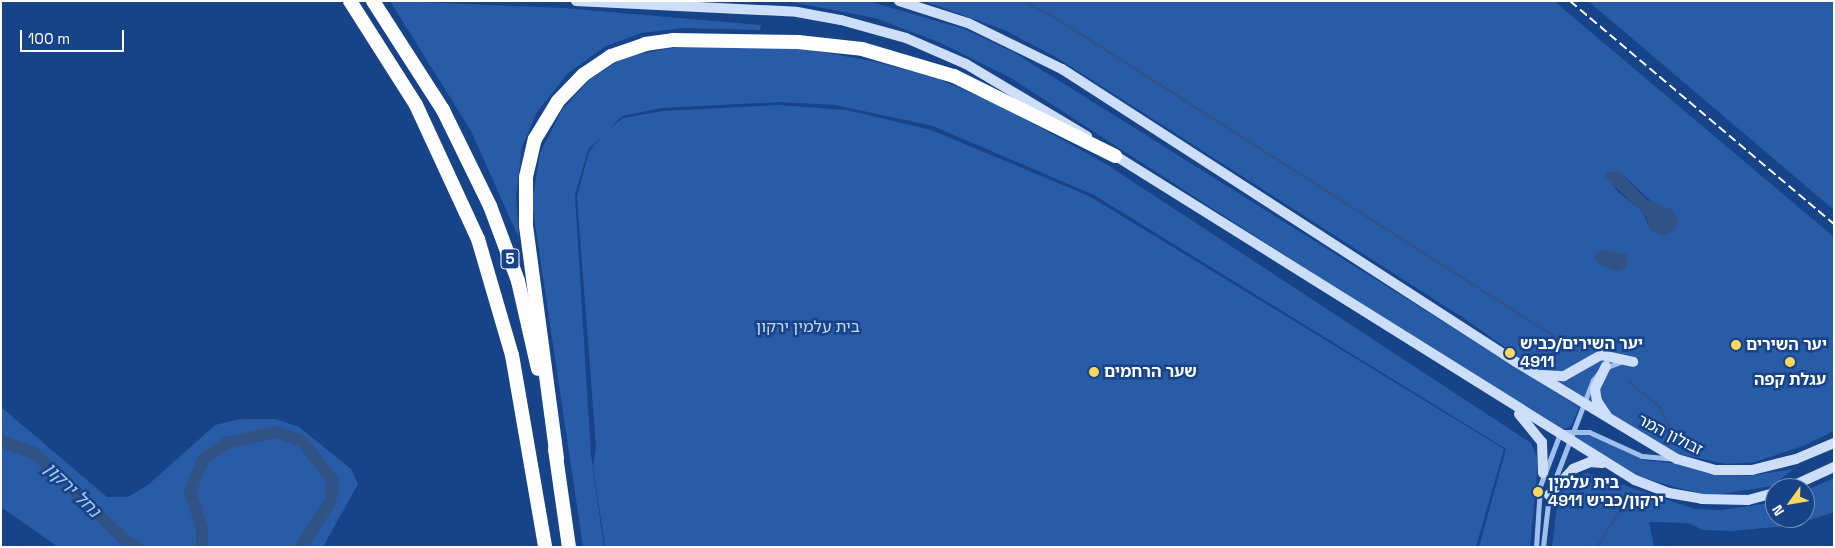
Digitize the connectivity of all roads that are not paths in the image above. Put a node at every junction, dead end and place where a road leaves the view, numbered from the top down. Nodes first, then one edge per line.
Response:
1 (350, 1) edge
2 (372, 1) edge
3 (576, 1) edge
4 (899, 1) edge
5 (1115, 156) junction
6 (1633, 362) joint
7 (1606, 366) junction
8 (1530, 370) junction
9 (1503, 400) junction
10 (1584, 405) junction
11 (1615, 423) junction
12 (1572, 430) junction
13 (1564, 438) junction
14 (1834, 443) edge
15 (557, 458) junction
16 (1677, 459) junction
17 (1604, 463) junction
18 (1834, 466) edge
19 (1543, 473) junction
20 (1809, 478) edge
21 (1549, 495) junction
22 (1765, 495) edge
23 (545, 547) edge
24 (569, 547) edge
25 (1536, 547) edge
26 (1543, 547) edge

1 - 23 highway, 5
2 - 15 highway, 5
3 - 5 main road
4 - 8 main road, זבולון המר
5 - 9 main road
5 - 15 highway
6 - 7 street
6 - 8 main road
7 - 10 street
7 - 11 main road
8 - 10 main road, זבולון המר
9 - 13 main road
9 - 19 main road
10 - 11 main road, זבולון המר
10 - 12 street
11 - 16 main road, זבולון המר
12 - 13 street
12 - 13 street
12 - 16 street
13 - 17 main road
13 - 19 street
13 - 21 street
14 - 16 main road, זבולון המר
15 - 24 highway, 5
17 - 21 main road
17 - 22 main road
18 - 20 main road
19 - 25 street
21 - 26 street

